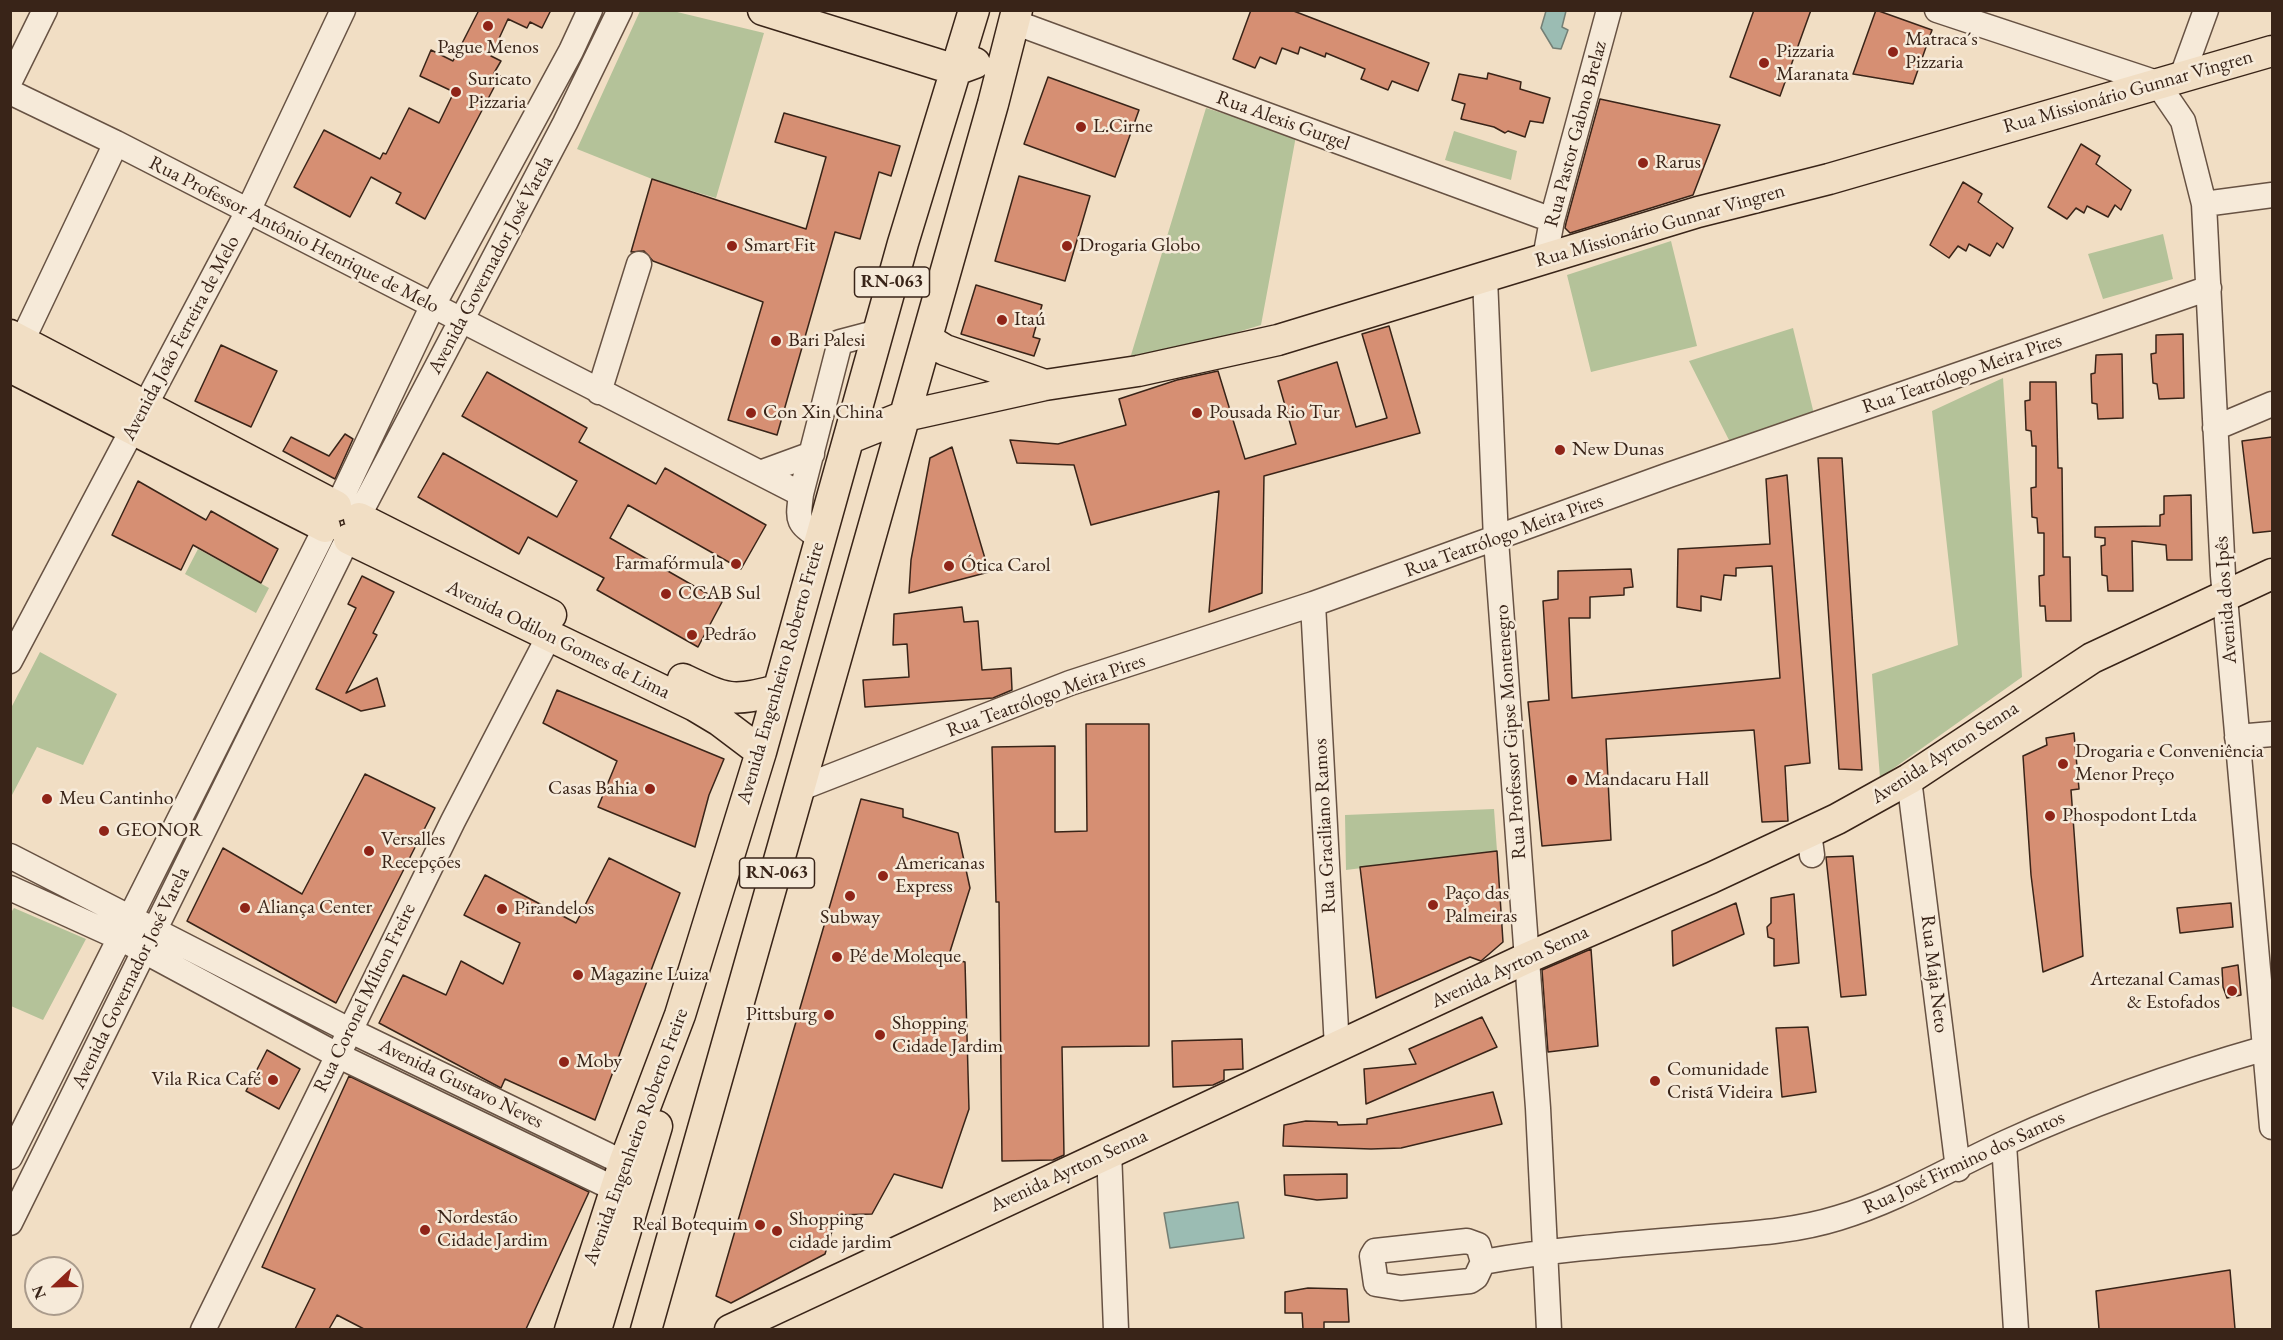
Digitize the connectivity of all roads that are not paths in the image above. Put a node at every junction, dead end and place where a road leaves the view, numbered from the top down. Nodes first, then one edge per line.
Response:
1 (45, 10) edge
2 (343, 10) edge
3 (590, 10) edge
4 (620, 10) edge
5 (763, 10) edge
6 (974, 10) edge
7 (1609, 10) edge
8 (1937, 10) edge
9 (2206, 10) edge
10 (1015, 16) edge
11 (571, 51) junction
12 (1006, 51) junction
13 (2272, 51) edge
14 (2071, 55) junction
15 (596, 63) junction
16 (956, 70) junction
17 (2169, 80) junction
18 (10, 81) edge
19 (10, 92) edge
20 (2086, 103) junction
21 (116, 143) junction
22 (2272, 195) edge
23 (2204, 204) junction
24 (248, 211) junction
25 (1552, 220) junction
26 (1545, 258) junction
27 (639, 264) dead end
28 (1485, 278) junction
29 (2209, 288) junction
30 (432, 307) junction
31 (461, 322) junction
32 (878, 332) junction
33 (927, 339) junction
34 (14, 348) edge
35 (1045, 385) junction
36 (599, 392) junction
37 (2272, 404) edge
38 (905, 416) junction
39 (139, 418) junction
40 (2215, 429) junction
41 (850, 438) junction
42 (812, 454) junction
43 (760, 473) junction
44 (801, 494) junction
45 (342, 523) junction
46 (819, 537) junction
47 (1496, 540) junction
48 (2272, 574) edge
49 (2225, 594) junction
50 (1313, 604) junction
51 (20, 617) edge
52 (549, 636) junction
53 (10, 662) edge
54 (777, 690) junction
55 (2272, 734) edge
56 (2237, 738) junction
57 (761, 752) junction
58 (1910, 779) junction
59 (801, 788) junction
60 (10, 856) edge
61 (10, 888) edge
62 (131, 917) junction
63 (155, 930) junction
64 (120, 938) junction
65 (144, 952) junction
66 (1527, 958) junction
67 (681, 1015) junction
68 (349, 1029) junction
69 (1337, 1048) junction
70 (2266, 1048) junction
71 (336, 1055) junction
72 (487, 1097) junction
73 (476, 1124) junction
74 (2272, 1126) edge
75 (2004, 1144) junction
76 (1109, 1151) junction
77 (10, 1156) edge
78 (1958, 1169) junction
79 (620, 1176) junction
80 (10, 1223) edge
81 (1546, 1251) junction
82 (1483, 1262) dead end
83 (203, 1329) edge
84 (570, 1329) edge
85 (597, 1329) edge
86 (646, 1329) edge
87 (730, 1329) edge
88 (1116, 1329) edge
89 (1549, 1329) edge
90 (2016, 1329) edge

1 - 18 street
2 - 24 street, Avenida João Ferreira de Melo
3 - 11 street, Avenida Governador José Varela
4 - 15 street, Avenida Governador José Varela
5 - 16 main road
6 - 16 main road, Avenida Engenheiro Roberto Freire / RN-063
7 - 25 street, Rua Pastor Gabno Brelaz
8 - 14 street
9 - 17 street
10 - 12 main road, RN-063
10 - 25 street, Rua Alexis Gurgel
11 - 15 street
11 - 30 street, Avenida Governador José Varela
12 - 16 main road
12 - 33 main road, RN-063
13 - 17 main road, Rua Missionário Gunnar Vingren
14 - 17 street
14 - 20 street
15 - 31 street, Avenida Governador José Varela
16 - 32 main road, Avenida Engenheiro Roberto Freire / RN-063
17 - 20 main road, Rua Missionário Gunnar Vingren
17 - 23 street, Avenida dos Ipês
19 - 21 street, Rua Professor Antônio Henrique de Melo
20 - 26 main road, Rua Missionário Gunnar Vingren
21 - 24 street, Rua Professor Antônio Henrique de Melo
21 - 34 street
22 - 23 street
23 - 29 street, Avenida dos Ipês
24 - 30 street, Rua Professor Antônio Henrique de Melo
24 - 39 street, Avenida João Ferreira de Melo
25 - 26 street, Rua Pastor Gabno Brelaz
26 - 28 main road, Rua Missionário Gunnar Vingren
27 - 36 street
28 - 35 main road, Rua Missionário Gunnar Vingren
28 - 47 street, Rua Professor Gipse Montenegro
29 - 40 street, Avenida dos Ipês
29 - 47 street, Rua Teatrólogo Meira Pires
30 - 31 street, Rua Professor Antônio Henrique de Melo
30 - 45 street, Avenida Governador José Varela
31 - 36 street, Rua Professor Antônio Henrique de Melo
31 - 45 street, Avenida Governador José Varela
32 - 41 main road, Avenida Engenheiro Roberto Freire / RN-063
32 - 42 street
33 - 35 main road, Rua Missionário Gunnar Vingren
33 - 38 main road, RN-063
34 - 39 main road, Avenida Odilon Gomes de Lima
35 - 38 main road, Rua Missionário Gunnar Vingren
36 - 43 street, Rua Professor Antônio Henrique de Melo
37 - 40 street
38 - 41 main road, Rua Missionário Gunnar Vingren
38 - 59 main road, RN-063
39 - 45 main road, Avenida Odilon Gomes de Lima
39 - 51 street, Avenida João Ferreira de Melo
40 - 49 street, Avenida dos Ipês
41 - 46 main road, Avenida Engenheiro Roberto Freire / RN-063
42 - 43 street
42 - 44 street
43 - 44 street, Rua Professor Antônio Henrique de Melo
44 - 46 street
45 - 52 main road, Avenida Odilon Gomes de Lima
45 - 54 main road, Avenida Odilon Gomes de Lima
45 - 62 street, Avenida Governador José Varela
45 - 63 street, Avenida Governador José Varela
46 - 54 main road, Avenida Engenheiro Roberto Freire / RN-063
47 - 50 street, Rua Teatrólogo Meira Pires
47 - 66 street, Rua Professor Gipse Montenegro
48 - 49 main road, Avenida Ayrton Senna
49 - 56 street, Avenida dos Ipês
49 - 58 main road, Avenida Ayrton Senna
50 - 59 street, Rua Teatrólogo Meira Pires
50 - 69 street, Rua Graciliano Ramos
51 - 53 street, Avenida João Ferreira de Melo
52 - 57 main road, Avenida Odilon Gomes de Lima
52 - 68 street, Rua Coronel Milton Freire
54 - 57 main road, Avenida Engenheiro Roberto Freire / RN-063
55 - 56 street
56 - 70 street, Avenida dos Ipês
57 - 67 main road, Avenida Engenheiro Roberto Freire / RN-063
58 - 66 main road, Avenida Ayrton Senna
58 - 78 street, Rua Maja Neto
59 - 86 main road, RN-063
60 - 62 street, Avenida Gustavo Neves
61 - 64 street, Avenida Gustavo Neves
62 - 63 street, Avenida Gustavo Neves
62 - 64 street, Avenida Governador José Varela
63 - 65 street, Avenida Governador José Varela
63 - 68 street, Avenida Gustavo Neves
64 - 65 street, Avenida Gustavo Neves
64 - 77 street, Avenida Governador José Varela
65 - 71 street, Avenida Gustavo Neves
65 - 80 street, Avenida Governador José Varela
66 - 69 main road, Avenida Ayrton Senna
66 - 81 street, Rua Professor Gipse Montenegro
67 - 79 main road, Avenida Engenheiro Roberto Freire / RN-063
67 - 85 main road
68 - 71 street, Rua Coronel Milton Freire
68 - 72 street, Avenida Gustavo Neves
69 - 76 main road, Avenida Ayrton Senna
70 - 74 street, Avenida dos Ipês
70 - 75 street, Rua José Firmino dos Santos
71 - 73 street, Avenida Gustavo Neves
71 - 83 street, Rua Coronel Milton Freire
72 - 73 street
72 - 79 street, Avenida Gustavo Neves
73 - 79 street, Avenida Gustavo Neves
75 - 78 street, Rua José Firmino dos Santos
75 - 90 street
76 - 87 main road, Avenida Ayrton Senna
76 - 88 street
78 - 81 street, Rua José Firmino dos Santos
79 - 84 main road, Avenida Engenheiro Roberto Freire / RN-063
81 - 82 street, Rua José Firmino dos Santos
81 - 89 street, Rua Professor Gipse Montenegro

